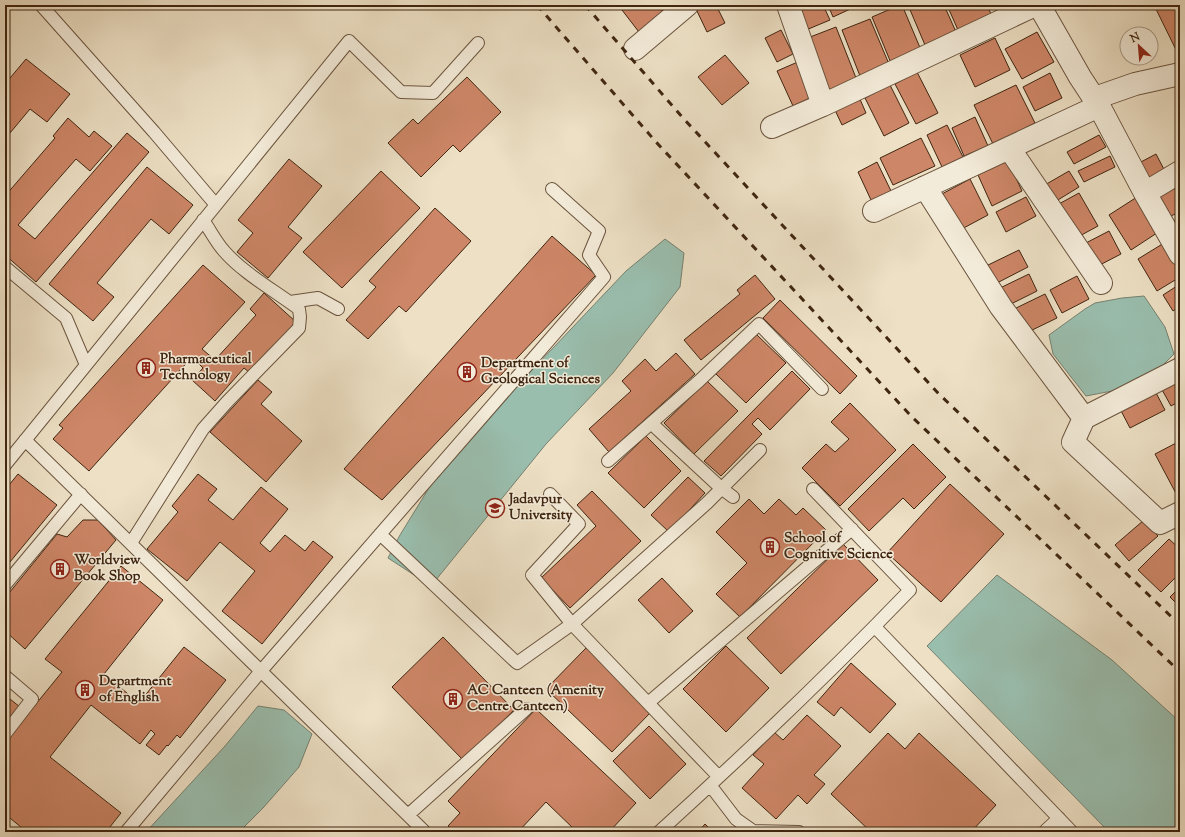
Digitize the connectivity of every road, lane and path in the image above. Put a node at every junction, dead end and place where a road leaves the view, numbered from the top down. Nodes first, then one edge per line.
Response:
1 (41, 5) edge
2 (687, 5) edge
3 (788, 5) edge
4 (1036, 5) edge
5 (1039, 5) edge
6 (478, 44) dead end
7 (635, 49) dead end
8 (1180, 74) edge
9 (1097, 102) junction
10 (823, 105) junction
11 (772, 127) dead end
12 (1009, 148) junction
13 (1180, 172) edge
14 (925, 187) junction
15 (552, 189) dead end
16 (1145, 193) junction
17 (216, 205) junction
18 (874, 211) dead end
19 (203, 220) junction
20 (1180, 254) edge
21 (5, 267) edge
22 (1100, 283) dead end
23 (290, 302) junction
24 (338, 309) dead end
25 (86, 365) junction
26 (1180, 369) edge
27 (822, 389) dead end
28 (1084, 418) junction
29 (651, 423) junction
30 (26, 440) junction
31 (760, 450) dead end
32 (608, 462) dead end
33 (5, 465) edge
34 (721, 488) junction
35 (813, 489) dead end
36 (81, 494) junction
37 (550, 494) dead end
38 (733, 497) dead end
39 (1180, 513) edge
40 (852, 529) junction
41 (380, 534) junction
42 (131, 543) junction
43 (5, 585) edge
44 (572, 624) junction
45 (875, 627) junction
46 (261, 671) junction
47 (5, 676) edge
48 (648, 703) junction
49 (526, 709) dead end
50 (5, 734) edge
51 (715, 781) junction
52 (408, 816) junction
53 (1059, 818) junction
54 (126, 832) edge
55 (425, 832) edge
56 (659, 832) edge
57 (799, 832) edge
58 (1044, 832) edge
59 (1072, 832) edge

1 - 17 lane
2 - 7 street
3 - 10 street
4 - 10 street
5 - 9 street
6 - 17 lane
8 - 9 street
9 - 12 street
9 - 16 street
10 - 11 street
12 - 14 street
12 - 22 street
13 - 16 street
14 - 18 street
14 - 28 street
15 - 41 lane
16 - 20 street
17 - 19 lane
19 - 23 lane
19 - 25 lane
21 - 25 lane
23 - 24 lane
23 - 42 lane
25 - 30 lane
26 - 28 street
27 - 29 lane
28 - 39 street
29 - 32 lane
29 - 34 lane
30 - 33 lane
30 - 36 lane
31 - 34 lane
34 - 38 lane
34 - 44 lane
35 - 40 lane
36 - 42 lane
36 - 43 lane
37 - 44 lane
40 - 45 lane
40 - 48 lane
41 - 44 lane
41 - 46 lane
42 - 46 lane
44 - 48 lane
45 - 51 lane
45 - 53 lane
46 - 52 lane
46 - 54 lane
47 - 50 lane
48 - 51 lane
49 - 52 lane
51 - 56 lane
51 - 57 lane
52 - 55 lane
53 - 58 lane
53 - 59 lane

